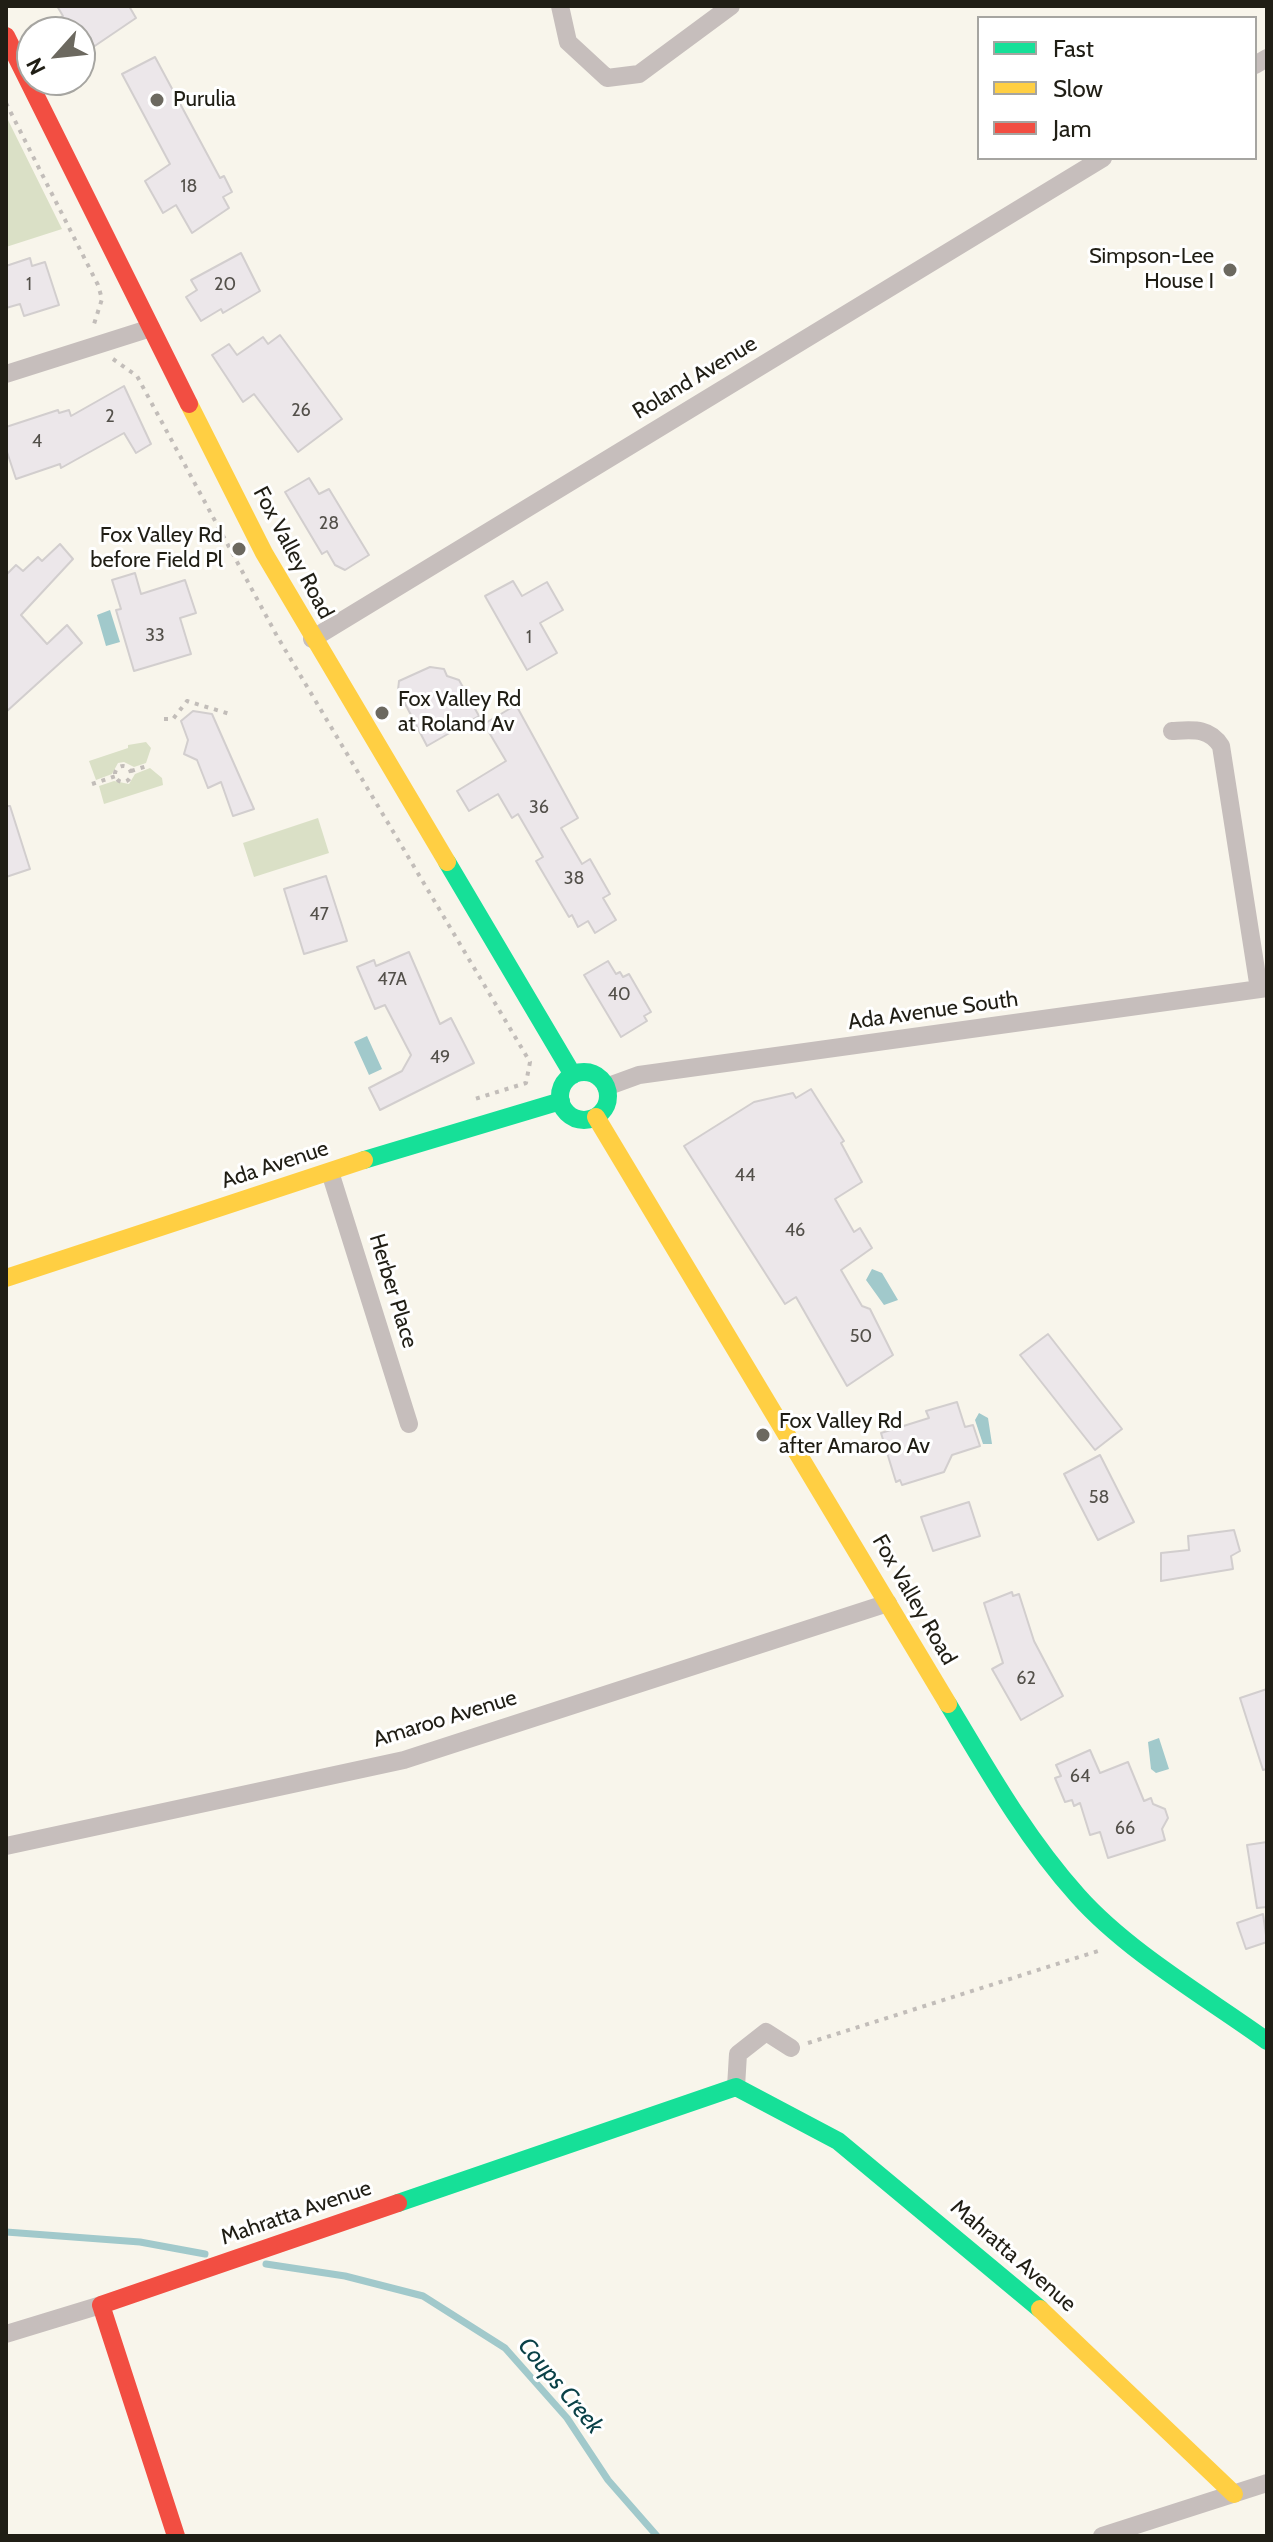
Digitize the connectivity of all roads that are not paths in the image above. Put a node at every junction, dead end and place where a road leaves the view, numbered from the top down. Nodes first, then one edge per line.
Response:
1 (560, 6) edge
2 (731, 6) edge
3 (6, 36) edge
4 (1100, 160) edge
5 (151, 328) junction
6 (6, 374) edge
7 (312, 639) junction
8 (1172, 731) dead end
9 (1263, 989) edge
10 (573, 1075) junction
11 (606, 1087) junction
12 (561, 1101) junction
13 (596, 1117) junction
14 (330, 1172) junction
15 (6, 1278) edge
16 (409, 1424) dead end
17 (888, 1603) junction
18 (6, 1846) edge
19 (1267, 2041) edge
20 (791, 2048) road end
21 (736, 2087) junction
22 (101, 2305) junction
23 (6, 2334) edge
24 (1267, 2483) edge
25 (1234, 2494) junction
26 (176, 2536) edge
27 (1102, 2536) edge

1 - 2 street
3 - 5 main road, Fox Valley Road
4 - 7 street, Roland Avenue
5 - 6 street
5 - 7 main road, Fox Valley Road
7 - 10 main road, Fox Valley Road
8 - 9 street
9 - 11 street, Ada Avenue South
10 - 11 main road
10 - 12 main road
11 - 13 main road
12 - 13 main road
12 - 14 main road, Ada Avenue
13 - 17 main road, Fox Valley Road
14 - 15 main road, Ada Avenue
14 - 16 street, Herber Place
17 - 18 street, Amaroo Avenue
17 - 19 main road, Fox Valley Road
20 - 21 street
21 - 22 main road, Mahratta Avenue
21 - 25 main road, Mahratta Avenue
22 - 23 street
22 - 26 main road
24 - 25 street
25 - 27 street

